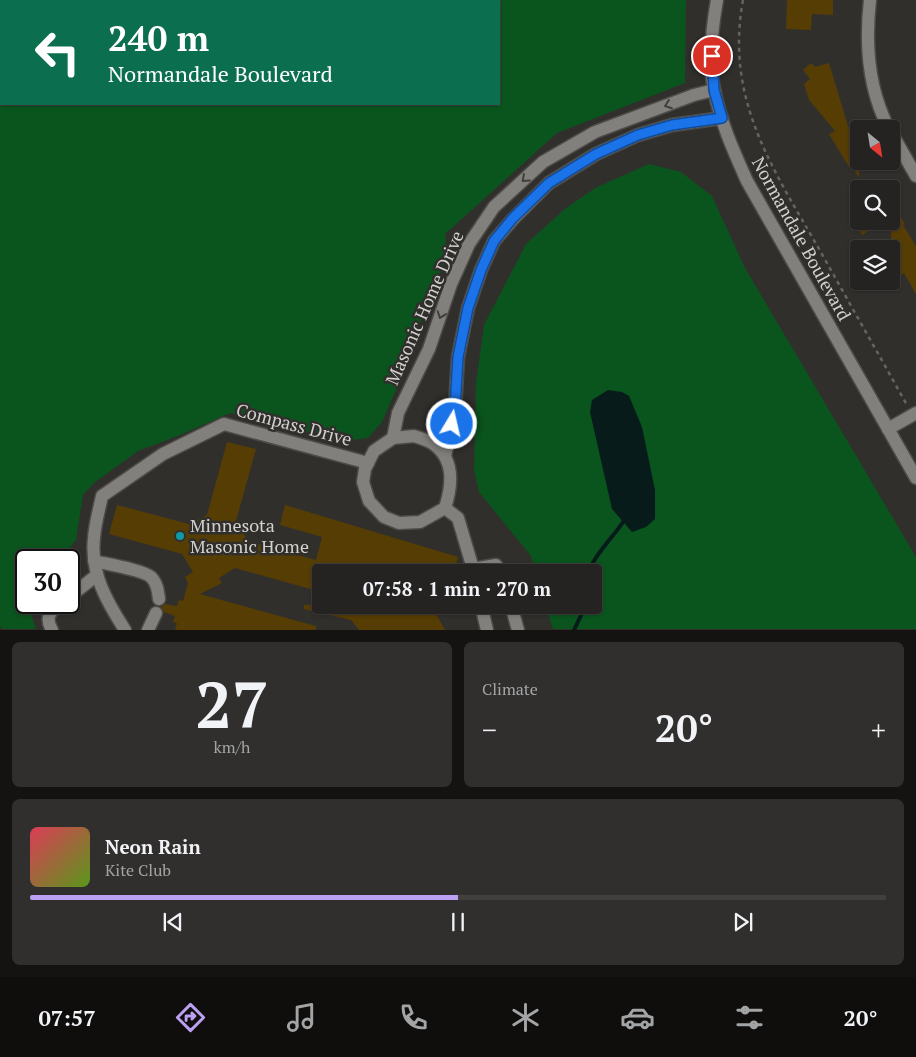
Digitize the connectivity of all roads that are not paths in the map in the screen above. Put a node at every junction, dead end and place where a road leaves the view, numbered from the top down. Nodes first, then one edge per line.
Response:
1 (716, 0) edge
2 (870, 0) edge
3 (714, 90) junction
4 (722, 118) junction
5 (886, 120) edge
6 (900, 148) edge
7 (916, 176) edge
8 (914, 414) edge
9 (888, 429) junction
10 (393, 438) junction
11 (445, 456) junction
12 (368, 463) junction
13 (916, 478) edge
14 (445, 508) junction
15 (94, 561) junction
16 (471, 564) edge
17 (97, 575) junction
18 (80, 588) edge
19 (160, 599) dead end
20 (156, 613) dead end
21 (49, 614) edge
22 (483, 614) edge
23 (514, 614) edge
24 (52, 630) edge
25 (125, 630) edge
26 (148, 630) edge
27 (487, 630) edge
28 (518, 630) edge

1 - 3 street, Normandale Boulevard
2 - 5 street
3 - 4 street, Normandale Boulevard
3 -> 10 street, Masonic Home Drive
4 - 9 street, Normandale Boulevard
4 - 11 street, Masonic Home Drive
6 - 7 street
8 - 9 street
9 - 13 street, Normandale Boulevard
10 - 11 street
10 - 12 street
11 - 14 street
12 - 14 street
12 - 15 street, Compass Drive
14 - 16 street
15 - 17 street, Compass Drive
15 - 19 street
17 - 18 street
17 - 25 street, Compass Drive
20 - 26 street
21 - 24 street
22 - 27 street
23 - 28 street

